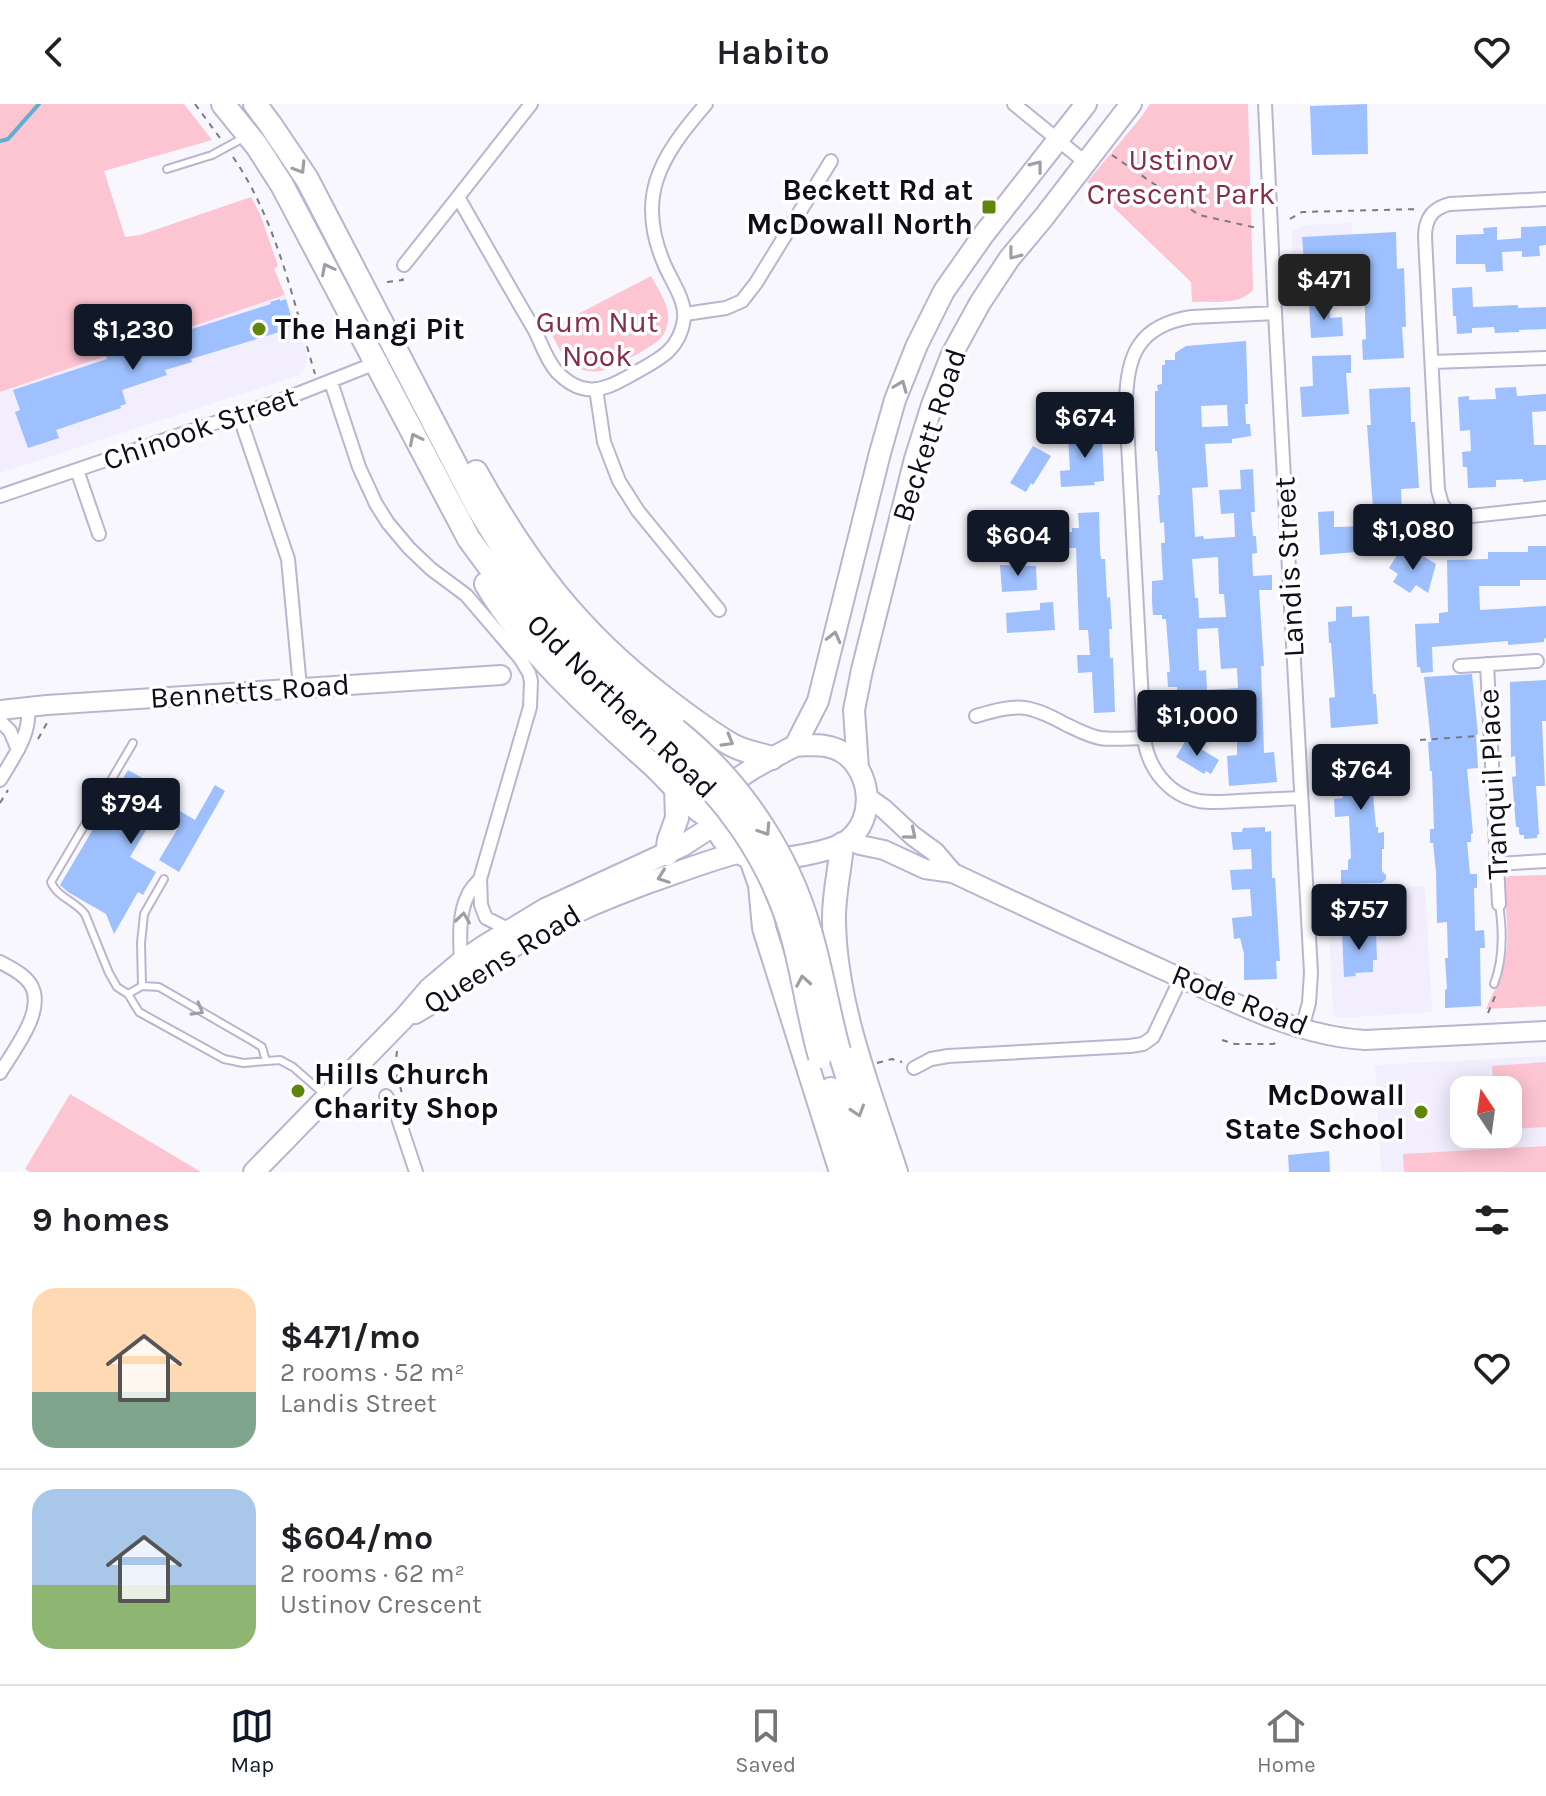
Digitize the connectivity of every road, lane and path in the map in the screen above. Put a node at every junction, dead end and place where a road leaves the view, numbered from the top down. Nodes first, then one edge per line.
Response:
1 (195, 104) edge
2 (223, 104) edge
3 (255, 104) edge
4 (531, 104) edge
5 (706, 104) edge
6 (1014, 104) edge
7 (1086, 104) edge
8 (1131, 104) edge
9 (1265, 104) edge
10 (249, 135) junction
11 (1057, 139) junction
12 (226, 147) dead end
13 (1107, 152) dead end
14 (232, 156) dead end
15 (831, 161) dead end
16 (1085, 162) junction
17 (167, 169) dead end
18 (458, 197) junction
19 (1546, 199) edge
20 (1425, 215) junction
21 (1290, 219) dead end
22 (1262, 229) dead end
23 (404, 265) dead end
24 (1275, 313) junction
25 (685, 314) junction
26 (398, 354) junction
27 (1546, 358) edge
28 (1432, 362) junction
29 (376, 364) junction
30 (324, 385) junction
31 (596, 389) junction
32 (239, 415) junction
33 (438, 430) junction
34 (77, 470) junction
35 (0, 496) edge
36 (451, 508) junction
37 (1546, 508) edge
38 (1448, 512) junction
39 (1438, 523) dead end
40 (99, 534) dead end
41 (719, 610) dead end
42 (1537, 661) dead end
43 (1487, 664) junction
44 (1460, 666) dead end
45 (501, 675) dead end
46 (300, 687) junction
47 (28, 707) junction
48 (0, 710) edge
49 (976, 716) dead end
50 (0, 721) edge
51 (1490, 735) junction
52 (670, 737) junction
53 (1144, 738) junction
54 (1420, 740) dead end
55 (133, 743) dead end
56 (795, 746) junction
57 (18, 750) junction
58 (772, 758) junction
59 (858, 768) junction
60 (0, 780) edge
61 (676, 787) junction
62 (867, 797) junction
63 (1301, 798) junction
64 (716, 822) junction
65 (845, 842) junction
66 (667, 854) junction
67 (744, 856) junction
68 (1546, 861) edge
69 (1497, 864) junction
70 (953, 873) junction
71 (164, 879) dead end
72 (480, 879) junction
73 (1499, 904) joint
74 (510, 930) junction
75 (0, 962) edge
76 (461, 962) junction
77 (1181, 978) junction
78 (1494, 984) dead end
79 (142, 986) junction
80 (128, 994) junction
81 (404, 1018) junction
82 (1302, 1028) junction
83 (1546, 1031) edge
84 (1222, 1040) dead end
85 (1278, 1042) dead end
86 (397, 1051) dead end
87 (830, 1054) junction
88 (266, 1061) junction
89 (875, 1064) dead end
90 (914, 1068) joint
91 (0, 1073) edge
92 (386, 1096) dead end
93 (327, 1097) junction
94 (405, 1104) dead end
95 (254, 1172) edge
96 (416, 1172) edge
97 (841, 1172) edge
98 (857, 1172) edge
99 (878, 1172) edge
100 (896, 1172) edge

1 - 12 path
2 - 10 highway, Old Northern Road
3 -> 26 highway, Old Northern Road
4 - 18 street
5 - 25 street
6 - 11 street
7 - 11 main road, Beckett Road
8 - 16 main road, Beckett Road
9 - 24 street, Landis Street
10 - 17 lane
29 -> 10 highway, Old Northern Road
11 - 16 street
56 -> 11 main road, Beckett Road
13 - 22 path
14 - 30 path
15 - 25 street
16 -> 59 main road, Beckett Road
18 - 23 street
18 - 31 street
19 - 20 street
20 - 21 path
20 - 28 street
24 - 53 street
24 - 63 street, Landis Street
25 - 31 street
26 - 29 street, Chinook Street
26 - 33 highway, Old Northern Road
27 - 28 street
28 - 38 street
29 - 30 street, Chinook Street
36 -> 29 highway, Old Northern Road
30 - 32 street, Chinook Street
30 - 72 street
31 - 41 street
32 - 34 street, Chinook Street
32 - 46 street
33 - 52 highway, Old Northern Road
33 -> 58 highway
34 - 35 street, Chinook Street
34 - 40 street
36 - 52 highway, Old Northern Road
36 - 61 highway
37 - 38 street
38 - 39 street
42 - 43 street
43 - 44 street
43 - 51 street, Tranquil Place
45 - 46 main road, Bennetts Road
46 - 47 main road, Bennetts Road
47 - 48 main road, Bennetts Road
47 - 57 street
49 - 53 street
50 - 57 street
51 - 54 path
51 - 69 street, Tranquil Place
52 - 87 highway, Old Northern Road, bridge
53 - 63 street
55 - 80 lane
56 - 58 main road
56 - 59 main road
57 - 60 street
58 - 64 main road
59 - 62 main road
61 - 64 highway
61 - 66 highway
62 - 65 main road
62 -> 70 main road, Rode Road
63 - 82 street, Landis Street
64 - 66 main road, Queens Road
64 - 67 main road
65 - 67 main road
65 - 70 main road, Rode Road
65 - 100 highway
66 - 74 main road, Queens Road
67 -> 81 main road, Queens Road
67 - 97 highway
68 - 69 street
69 - 73 street, Tranquil Place
70 - 77 main road, Rode Road
71 - 79 lane
72 - 74 street
76 -> 72 street
73 - 78 lane
74 - 76 main road, Queens Road
75 - 91 street
76 - 81 main road, Queens Road
77 - 82 main road, Rode Road
77 - 90 street
79 - 80 lane
79 -> 88 lane
80 - 88 lane
81 - 93 main road, Queens Road
82 - 83 main road, Rode Road
84 - 85 path
86 - 94 path
87 - 98 highway, Old Northern Road
87 -> 99 highway, Old Northern Road
88 - 93 lane
89 - 90 path
92 - 96 street
93 - 95 main road, Queens Road

